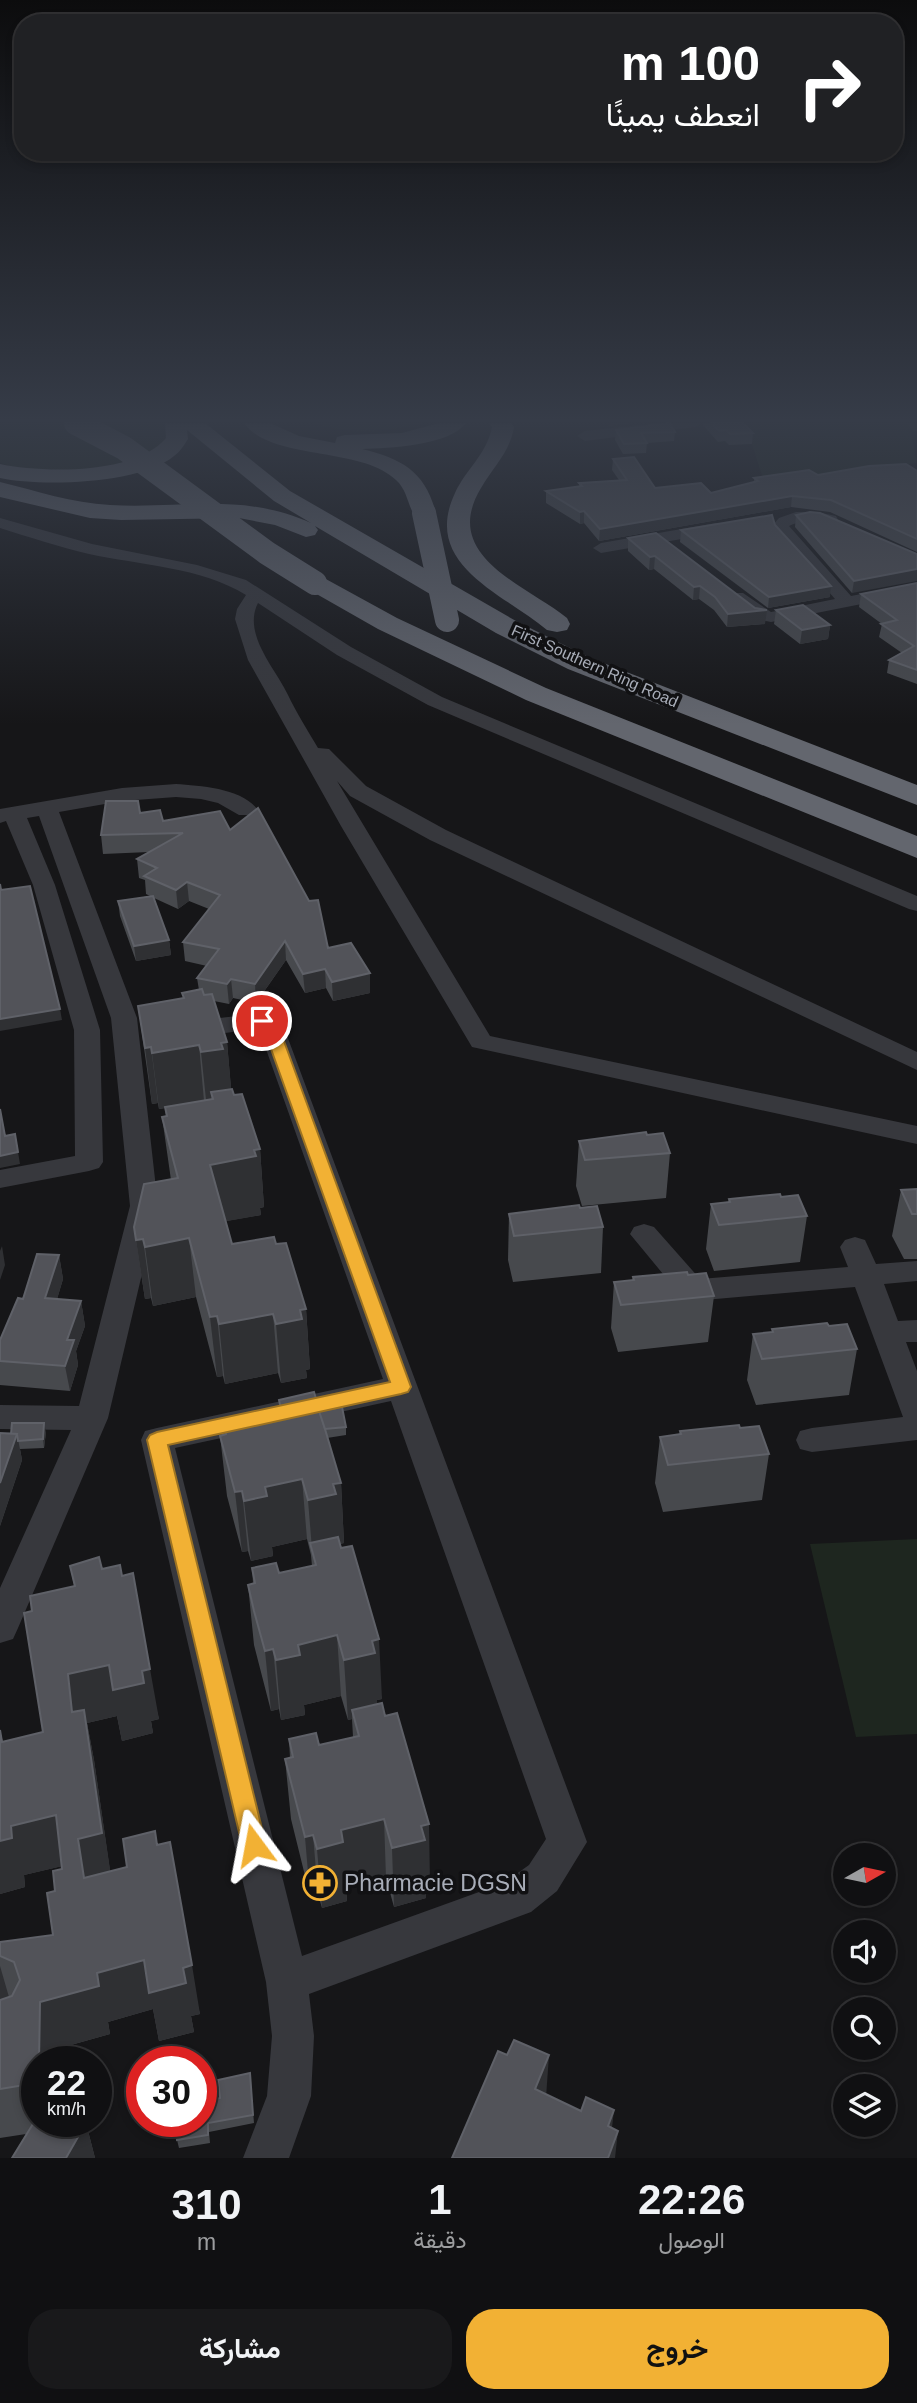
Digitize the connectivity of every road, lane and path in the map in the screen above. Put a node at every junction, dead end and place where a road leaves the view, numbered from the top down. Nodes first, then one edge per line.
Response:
1 (2, 524) edge
2 (227, 524) edge
3 (260, 524) edge
4 (292, 524) edge
5 (323, 524) edge
6 (366, 524) edge
7 (427, 524) edge
8 (457, 524) edge
9 (738, 524) edge
10 (782, 524) edge
11 (838, 524) edge
12 (843, 526) edge
13 (601, 548) dead end
14 (718, 582) edge
15 (917, 588) edge
16 (256, 594) junction
17 (848, 603) junction
18 (448, 608) junction
19 (498, 658) junction
20 (664, 670) dead end
21 (271, 684) junction
22 (917, 770) edge
23 (917, 796) edge
24 (47, 808) junction
25 (247, 810) dead end
26 (7, 815) edge
27 (917, 830) edge
28 (917, 848) edge
29 (917, 904) edge
30 (171, 1032) edge
31 (917, 1062) edge
32 (917, 1135) edge
33 (0, 1179) edge
34 (644, 1234) dead end
35 (861, 1261) junction
36 (917, 1271) edge
37 (902, 1331) edge
38 (401, 1387) junction
39 (914, 1397) edge
40 (0, 1417) edge
41 (92, 1418) junction
42 (917, 1428) edge
43 (813, 1440) dead end
44 (0, 1628) edge
45 (287, 1982) junction
46 (265, 2158) edge

1 - 16 street
2 - 28 highway, bridge
3 - 19 highway
4 - 18 highway
5 - 18 highway, First Southern Ring Road
6 - 8 highway, First Southern Ring Road
7 - 18 highway, bridge
9 - 13 street
10 - 17 street
11 - 12 street
14 - 17 street
15 - 17 street
16 - 21 street
16 - 29 street
18 - 19 highway
18 - 23 highway, First Southern Ring Road
19 - 27 highway
20 - 22 highway, First Southern Ring Road
21 - 31 street
21 - 32 street
24 - 25 street
24 - 26 street
24 - 41 street
26 - 33 street
30 - 38 street
34 - 35 street
35 - 36 street
35 - 37 street
37 - 39 street
38 - 45 street
38 - 45 street
40 - 41 street
41 - 44 street
42 - 43 street
45 - 46 street

